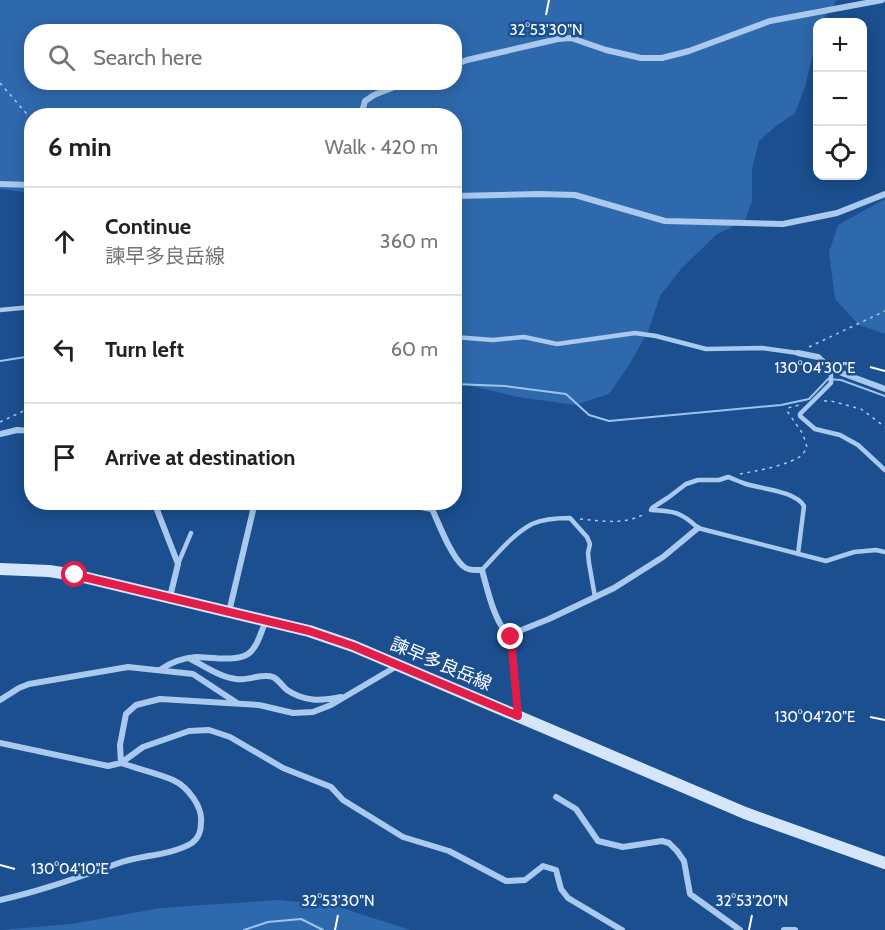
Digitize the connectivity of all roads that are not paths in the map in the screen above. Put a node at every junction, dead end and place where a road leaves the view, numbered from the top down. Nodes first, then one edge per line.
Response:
1 (882, 0) edge
2 (462, 62) edge
3 (387, 90) edge
4 (363, 108) edge
5 (0, 184) edge
6 (24, 185) edge
7 (885, 194) edge
8 (462, 196) edge
9 (24, 308) edge
10 (0, 310) edge
11 (462, 337) edge
12 (798, 353) joint
13 (831, 371) junction
14 (885, 389) edge
15 (24, 430) edge
16 (0, 434) edge
17 (885, 470) edge
18 (157, 510) edge
19 (253, 510) edge
20 (432, 510) edge
21 (698, 528) junction
22 (190, 533) dead end
23 (885, 552) edge
24 (798, 554) junction
25 (178, 564) junction
26 (0, 569) edge
27 (482, 570) junction
28 (170, 597) junction
29 (595, 597) junction
30 (229, 612) junction
31 (266, 621) junction
32 (511, 637) junction
33 (189, 658) junction
34 (398, 665) junction
35 (160, 670) junction
36 (347, 696) junction
37 (0, 699) edge
38 (239, 704) junction
39 (518, 716) junction
40 (0, 743) edge
41 (121, 763) junction
42 (555, 797) dead end
43 (885, 863) edge
44 (0, 900) edge
45 (622, 930) edge
46 (740, 930) edge
47 (784, 930) edge
48 (795, 930) edge

1 - 2 street
3 - 4 street
5 - 6 street
7 - 8 street
9 - 10 lane
11 - 12 lane
12 - 13 street
13 - 14 street
13 - 17 lane
15 - 16 street
18 - 25 street
19 - 30 street
20 - 27 street
21 - 24 lane
21 - 24 lane
21 - 29 street
22 - 25 lane
23 - 24 lane
25 - 28 street
26 - 28 main road, 諫早多良岳線
27 - 29 lane
27 - 32 street
28 - 30 main road, 諫早多良岳線
29 - 32 street
30 - 31 main road, 諫早多良岳線
31 - 33 street
31 - 34 main road, 諫早多良岳線
32 - 39 street
33 - 35 street
33 - 36 street
34 - 36 street
34 - 39 main road, 諫早多良岳線
35 - 37 street
35 - 38 street
36 - 38 street
38 - 41 street
39 - 43 main road, 諫早多良岳線
40 - 41 street
41 - 44 street
41 - 45 street
42 - 46 street
47 - 48 street

